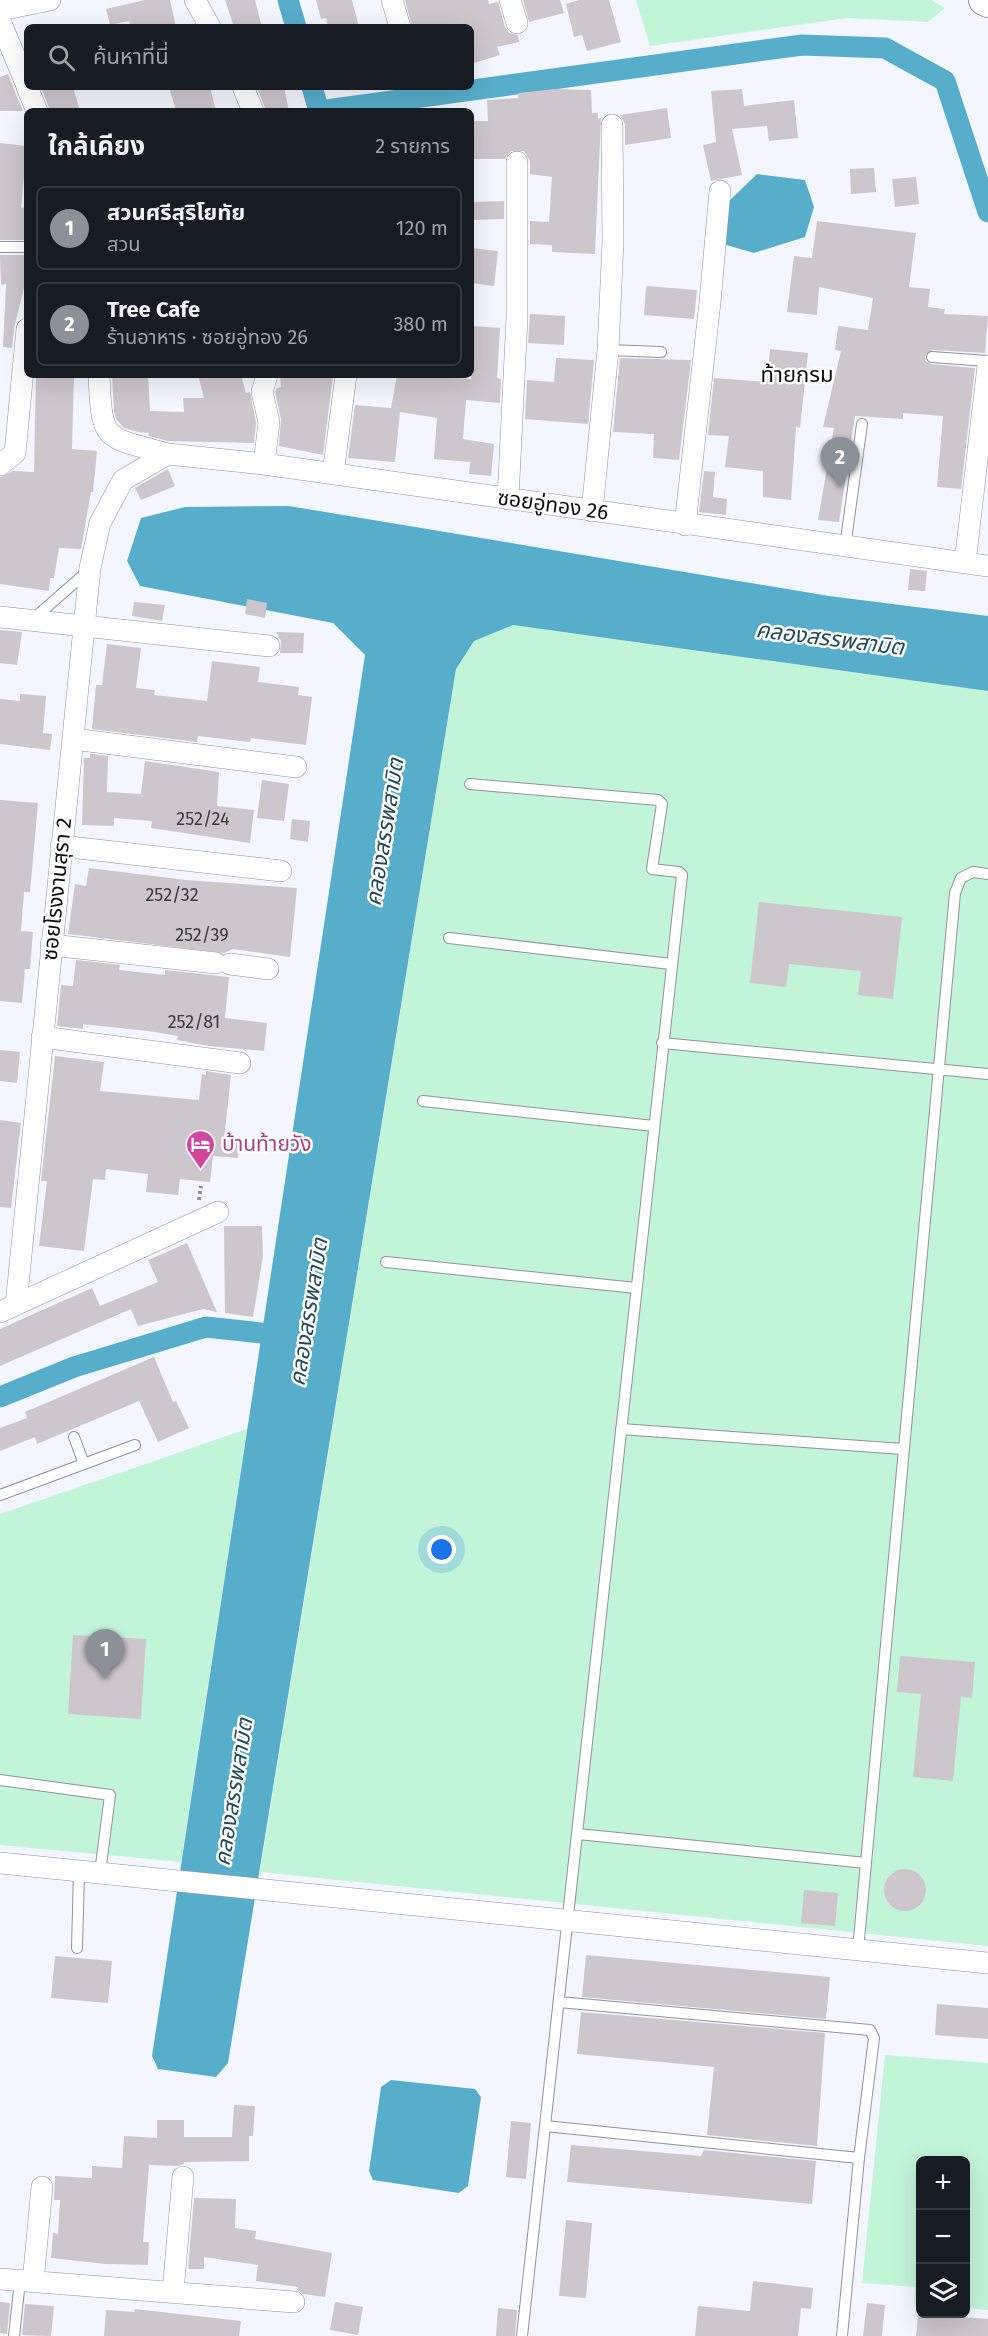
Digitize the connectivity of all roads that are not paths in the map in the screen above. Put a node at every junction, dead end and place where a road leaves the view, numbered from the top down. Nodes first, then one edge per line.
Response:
1 (50, 0) edge
2 (195, 0) edge
3 (392, 0) edge
4 (510, 0) edge
5 (0, 10) edge
6 (0, 21) edge
7 (517, 23) dead end
8 (208, 24) edge
9 (399, 24) edge
10 (24, 79) edge
11 (29, 90) edge
12 (244, 90) edge
13 (37, 108) edge
14 (252, 108) edge
15 (612, 125) dead end
16 (518, 162) dead end
17 (720, 191) dead end
18 (0, 247) edge
19 (24, 247) edge
20 (608, 350) junction
21 (661, 352) dead end
22 (932, 357) dead end
23 (24, 360) edge
24 (988, 361) edge
25 (988, 366) edge
26 (99, 378) edge
27 (346, 378) edge
28 (261, 381) edge
29 (862, 424) dead end
30 (168, 454) junction
31 (264, 464) junction
32 (0, 465) edge
33 (333, 474) junction
34 (508, 499) junction
35 (592, 511) junction
36 (686, 525) junction
37 (845, 548) junction
38 (965, 563) junction
39 (988, 566) edge
40 (90, 568) junction
41 (0, 617) edge
42 (32, 620) junction
43 (84, 626) junction
44 (268, 646) dead end
45 (73, 739) junction
46 (296, 768) dead end
47 (470, 784) dead end
48 (61, 846) junction
49 (281, 871) dead end
50 (988, 874) edge
51 (449, 939) dead end
52 (51, 945) junction
53 (671, 964) junction
54 (268, 969) dead end
55 (42, 1037) junction
56 (662, 1043) junction
57 (240, 1063) dead end
58 (937, 1067) junction
59 (988, 1074) edge
60 (423, 1101) dead end
61 (654, 1126) junction
62 (218, 1212) dead end
63 (386, 1262) dead end
64 (636, 1288) junction
65 (8, 1309) edge
66 (621, 1429) junction
67 (74, 1437) dead end
68 (135, 1445) dead end
69 (903, 1449) junction
70 (84, 1464) junction
71 (0, 1495) edge
72 (0, 1780) edge
73 (578, 1834) junction
74 (0, 1863) edge
75 (866, 1863) junction
76 (90, 1872) junction
77 (568, 1921) junction
78 (77, 1948) dead end
79 (858, 1950) junction
80 (988, 1963) edge
81 (559, 2002) junction
82 (545, 2126) junction
83 (859, 2158) junction
84 (183, 2177) dead end
85 (42, 2187) dead end
86 (18, 2281) edge
87 (173, 2292) junction
88 (294, 2302) dead end
89 (14, 2336) edge
90 (522, 2336) edge
91 (842, 2336) edge

1 - 5 street
2 - 8 street
3 - 9 street
4 - 7 street
6 - 10 street
11 - 13 street
12 - 14 street
15 - 20 street
16 - 34 street
17 - 36 street
18 - 19 lane
20 - 21 lane
20 - 35 street
22 - 24 lane
23 - 32 street
25 - 38 street
26 - 30 street, ซอยอู่ทอง 26
27 - 33 street
28 - 31 street
29 - 37 lane
30 - 31 street, ซอยอู่ทอง 26
30 - 40 street, ซอยโรงงานสุรา 2
31 - 33 street, ซอยอู่ทอง 26
33 - 34 street, ซอยอู่ทอง 26
34 - 35 street, ซอยอู่ทอง 26
35 - 36 street, ซอยอู่ทอง 26
36 - 37 street, ซอยอู่ทอง 26
37 - 38 street, ซอยอู่ทอง 26
38 - 39 street, ซอยอู่ทอง 26
40 - 42 lane
40 - 43 street, ซอยโรงงานสุรา 2
41 - 42 street
42 - 43 street
43 - 44 street
43 - 45 street, ซอยโรงงานสุรา 2
45 - 46 street
45 - 48 street, ซอยโรงงานสุรา 2
47 - 53 lane
48 - 49 street
48 - 52 street, ซอยโรงงานสุรา 2
50 - 58 lane
51 - 53 lane
52 - 54 street
52 - 55 street, ซอยโรงงานสุรา 2
53 - 56 lane
55 - 57 street
55 - 65 street, ซอยโรงงานสุรา 2
56 - 58 lane
56 - 61 lane
58 - 59 lane
58 - 69 lane
60 - 61 lane
61 - 64 lane
62 - 65 street
63 - 64 lane
64 - 66 lane
66 - 69 lane
66 - 73 lane
67 - 70 lane
68 - 70 lane
69 - 75 lane
70 - 71 lane
72 - 76 lane
73 - 75 lane
73 - 77 lane
74 - 76 street
75 - 79 lane
76 - 77 street
76 - 78 lane
77 - 79 street
77 - 81 lane
79 - 80 street
81 - 82 lane
81 - 83 lane
82 - 83 lane
82 - 90 lane
83 - 91 lane
84 - 87 street
85 - 86 street
86 - 87 street
86 - 89 lane
87 - 88 street

